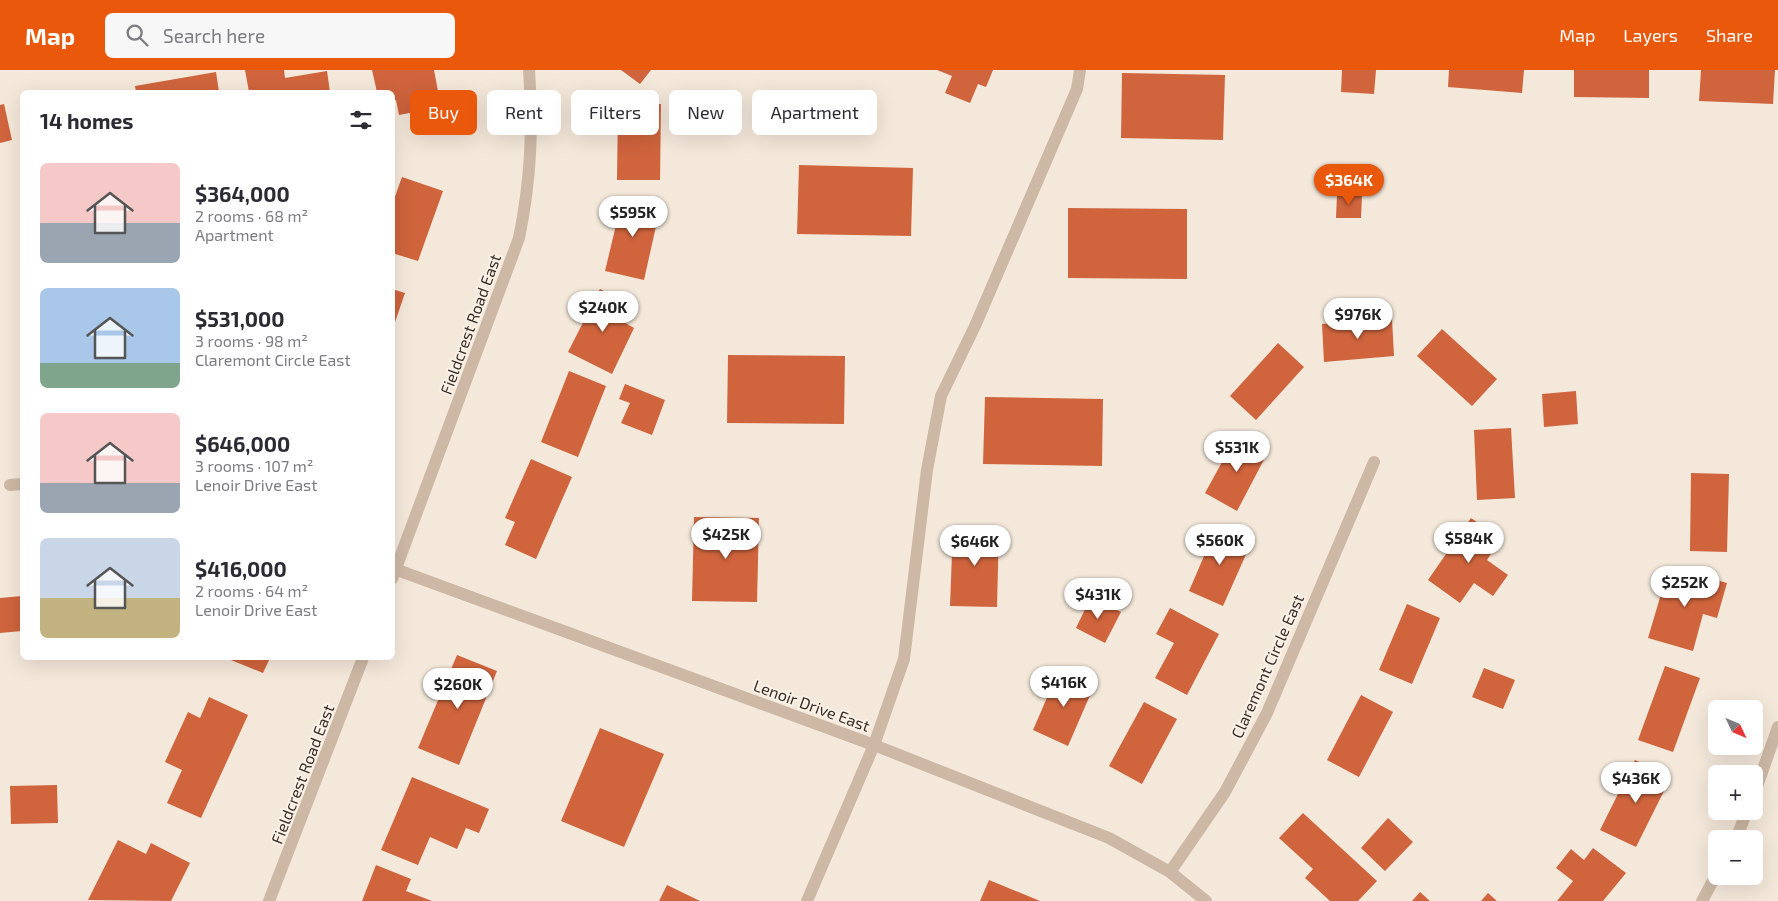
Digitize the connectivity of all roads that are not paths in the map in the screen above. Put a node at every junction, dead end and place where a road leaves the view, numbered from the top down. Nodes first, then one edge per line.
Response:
1 (529, 70) edge
2 (1080, 70) edge
3 (1374, 462) dead end
4 (395, 569) edge
5 (395, 572) edge
6 (362, 660) edge
7 (1778, 727) edge
8 (874, 745) junction
9 (1763, 770) edge
10 (1170, 872) junction
11 (1711, 885) edge
12 (269, 901) edge
13 (807, 901) edge
14 (1206, 901) edge
15 (1702, 901) edge

1 - 4 street, Fieldcrest Road East
2 - 8 street
3 - 10 street, Claremont Circle East
5 - 8 street, Lenoir Drive East
6 - 12 street, Fieldcrest Road East
7 - 9 street
8 - 10 street, Lenoir Drive East
8 - 13 street
10 - 14 street, Lenoir Drive East
11 - 15 street

